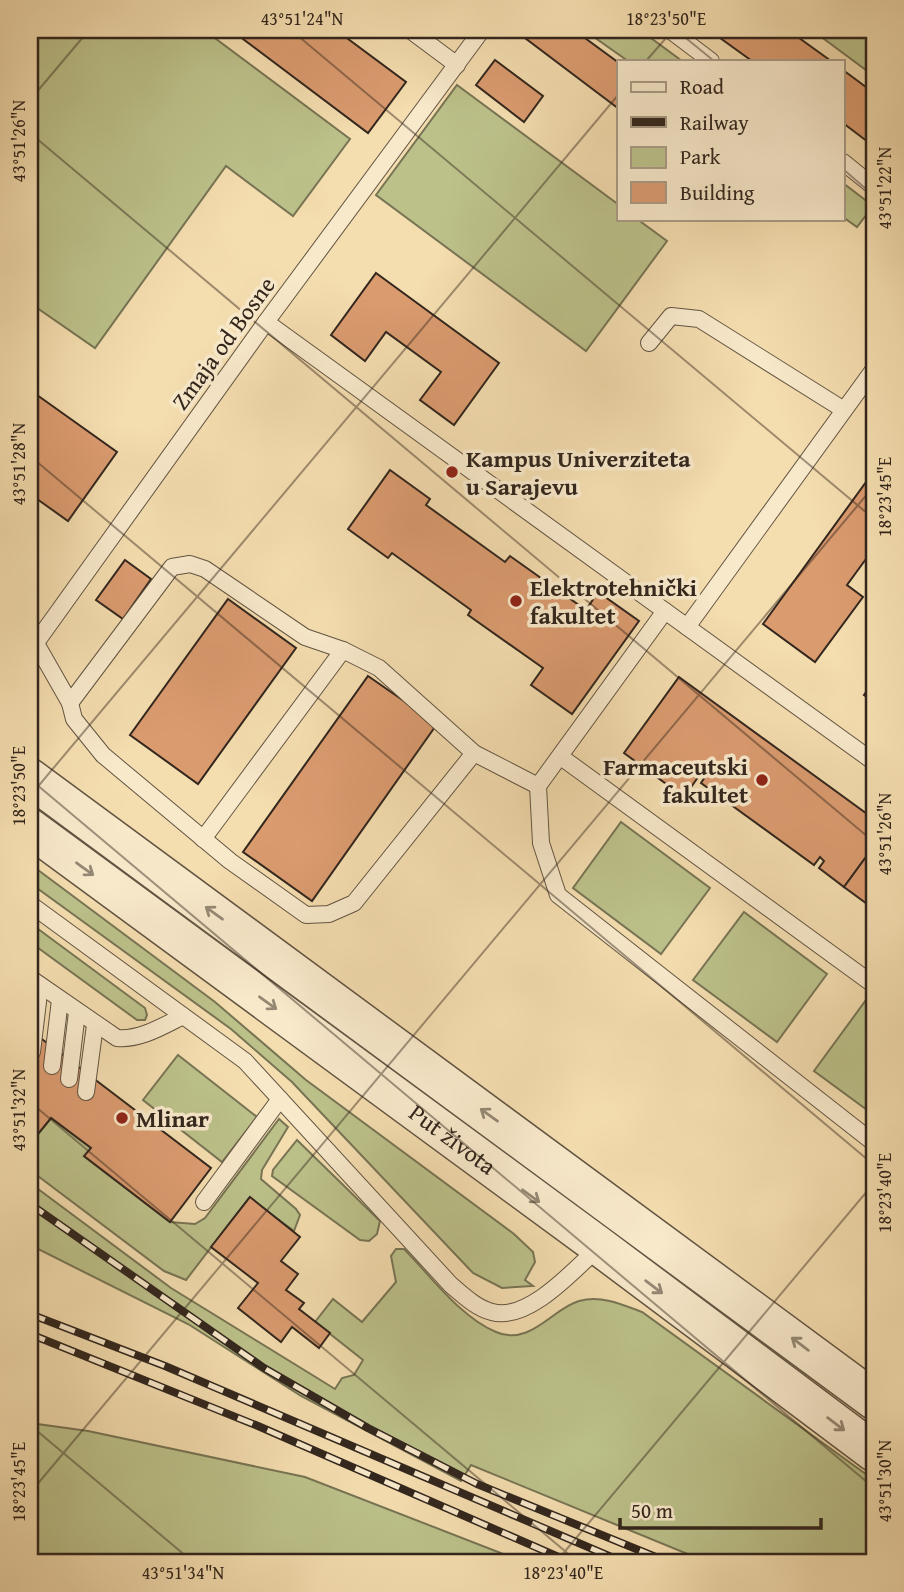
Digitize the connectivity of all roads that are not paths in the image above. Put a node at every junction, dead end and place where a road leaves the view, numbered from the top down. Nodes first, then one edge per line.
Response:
1 (410, 30) edge
2 (482, 30) edge
3 (670, 30) edge
4 (710, 60) edge
5 (457, 65) junction
6 (844, 163) edge
7 (874, 187) edge
8 (266, 322) junction
9 (649, 343) dead end
10 (874, 369) edge
11 (844, 410) junction
12 (665, 611) junction
13 (687, 627) junction
14 (32, 642) edge
15 (343, 650) junction
16 (70, 704) junction
17 (474, 753) junction
18 (561, 757) junction
19 (874, 762) edge
20 (30, 778) edge
21 (538, 786) junction
22 (30, 828) edge
23 (203, 839) junction
24 (30, 904) edge
25 (35, 981) edge
26 (874, 985) edge
27 (60, 1000) junction
28 (77, 1012) junction
29 (183, 1016) junction
30 (95, 1025) junction
31 (32, 1052) dead end
32 (52, 1066) dead end
33 (69, 1079) dead end
34 (86, 1092) dead end
35 (280, 1099) junction
36 (874, 1143) edge
37 (204, 1202) dead end
38 (612, 1229) junction
39 (874, 1400) edge
40 (874, 1452) edge

1 - 5 lane
2 - 5 lane, Zmaja od Bosne
3 - 4 lane
5 - 8 lane, Zmaja od Bosne
6 - 7 lane
8 - 12 lane
8 - 14 lane, Zmaja od Bosne
9 - 11 lane
10 - 11 lane
11 - 13 lane
12 - 13 lane
12 - 18 lane
13 - 19 lane
14 - 16 lane
15 - 16 lane
15 - 17 lane
15 - 23 lane
16 - 23 lane
17 - 21 lane
17 - 23 lane
18 - 21 lane
18 - 26 lane
38 -> 20 street, Put života
21 - 36 lane
22 -> 38 street, Put života
24 - 29 lane
25 - 27 lane
25 - 31 lane
27 - 28 lane
27 - 32 lane
28 - 30 lane
28 - 33 lane
29 - 30 lane
29 - 35 lane
30 - 34 lane
35 - 37 lane
35 - 38 lane
39 -> 38 street, Put života
38 -> 40 street, Put života

